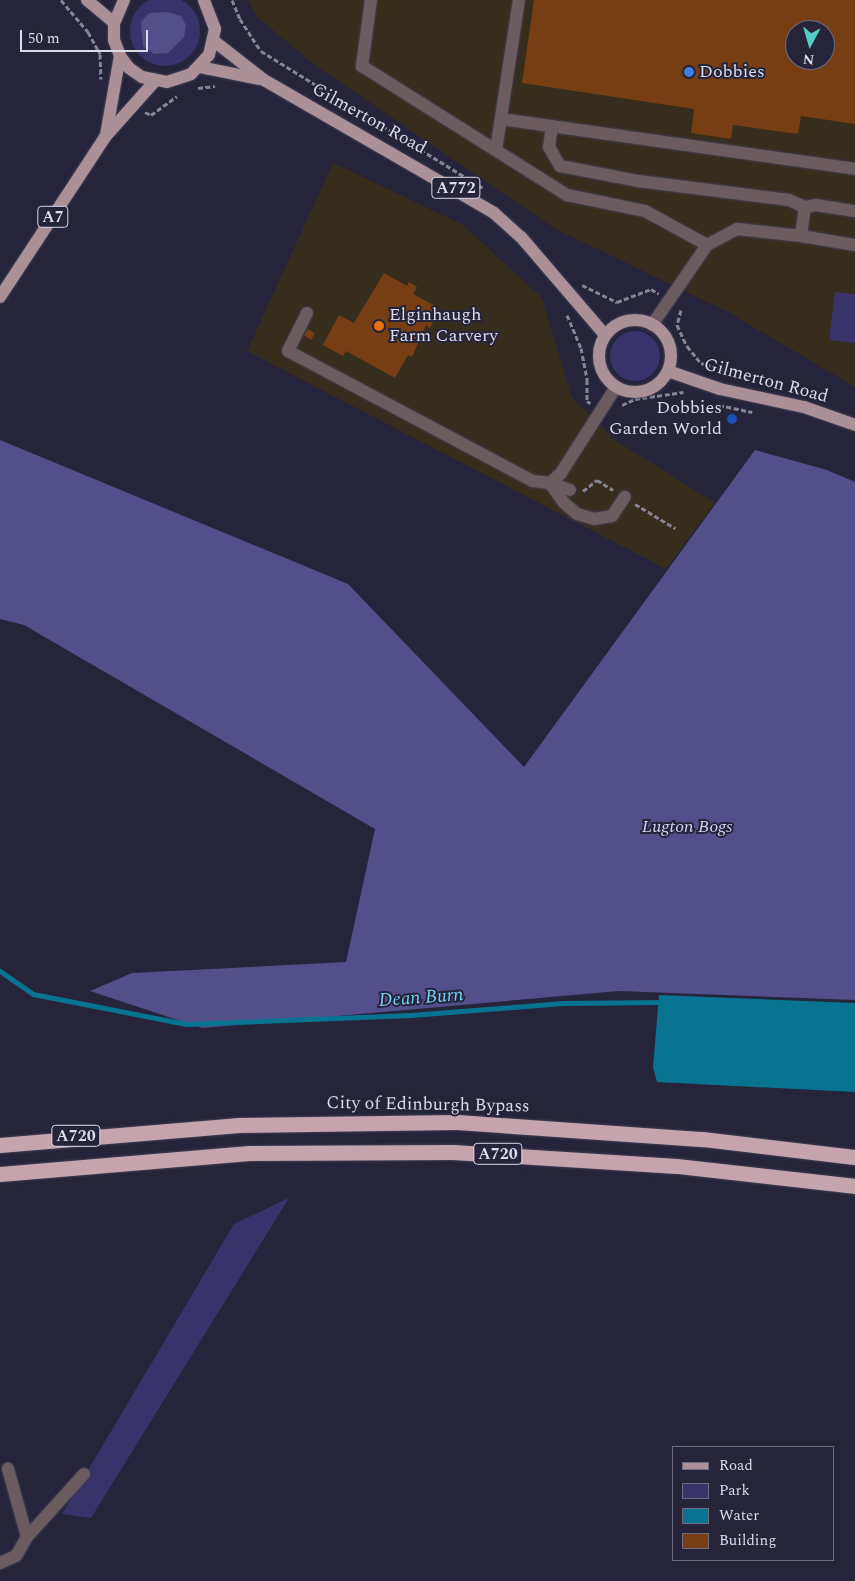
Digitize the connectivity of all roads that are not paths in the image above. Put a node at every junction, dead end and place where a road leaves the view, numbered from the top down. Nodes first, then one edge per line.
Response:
1 (87, 0) edge
2 (124, 0) edge
3 (204, 0) edge
4 (371, 0) edge
5 (519, 0) edge
6 (114, 23) junction
7 (214, 41) junction
8 (120, 56) junction
9 (200, 66) junction
10 (264, 80) junction
11 (155, 81) junction
12 (502, 119) junction
13 (552, 126) junction
14 (105, 136) junction
15 (496, 150) junction
16 (855, 169) edge
17 (805, 207) junction
18 (855, 211) edge
19 (801, 236) junction
20 (855, 244) edge
21 (706, 245) junction
22 (0, 297) edge
23 (307, 312) dead end
24 (652, 325) junction
25 (605, 335) junction
26 (668, 371) junction
27 (616, 387) junction
28 (855, 425) edge
29 (550, 483) junction
30 (570, 490) dead end
31 (625, 497) dead end
32 (0, 1145) edge
33 (855, 1157) edge
34 (0, 1174) edge
35 (855, 1186) edge
36 (8, 1469) dead end
37 (84, 1474) dead end
38 (27, 1537) junction
39 (0, 1563) edge

1 - 6 main road
2 - 6 main road
3 - 7 main road
4 - 15 street
5 - 12 street
6 - 8 main road
7 - 9 main road
7 - 10 main road, Gilmerton Road / A772
8 - 11 main road
8 - 14 main road, A7
9 - 10 main road, Gilmerton Road / A772
9 - 11 main road
10 - 25 main road, Gilmerton Road / A772
11 - 14 main road, A7
12 - 13 street
12 - 15 street
13 - 16 street
13 - 17 street
14 - 22 main road, A7
15 - 21 street
17 - 18 street
17 - 19 street
19 - 20 street
19 - 21 street
21 - 24 street
23 - 29 street
24 - 25 main road
24 - 26 main road
25 - 27 main road
26 - 27 main road
26 - 28 main road, Gilmerton Road
27 - 29 street
29 - 30 street
29 - 31 street
32 - 33 highway, City of Edinburgh Bypass / A720
34 - 35 highway, A720
36 - 38 street
37 - 38 street
38 - 39 street

